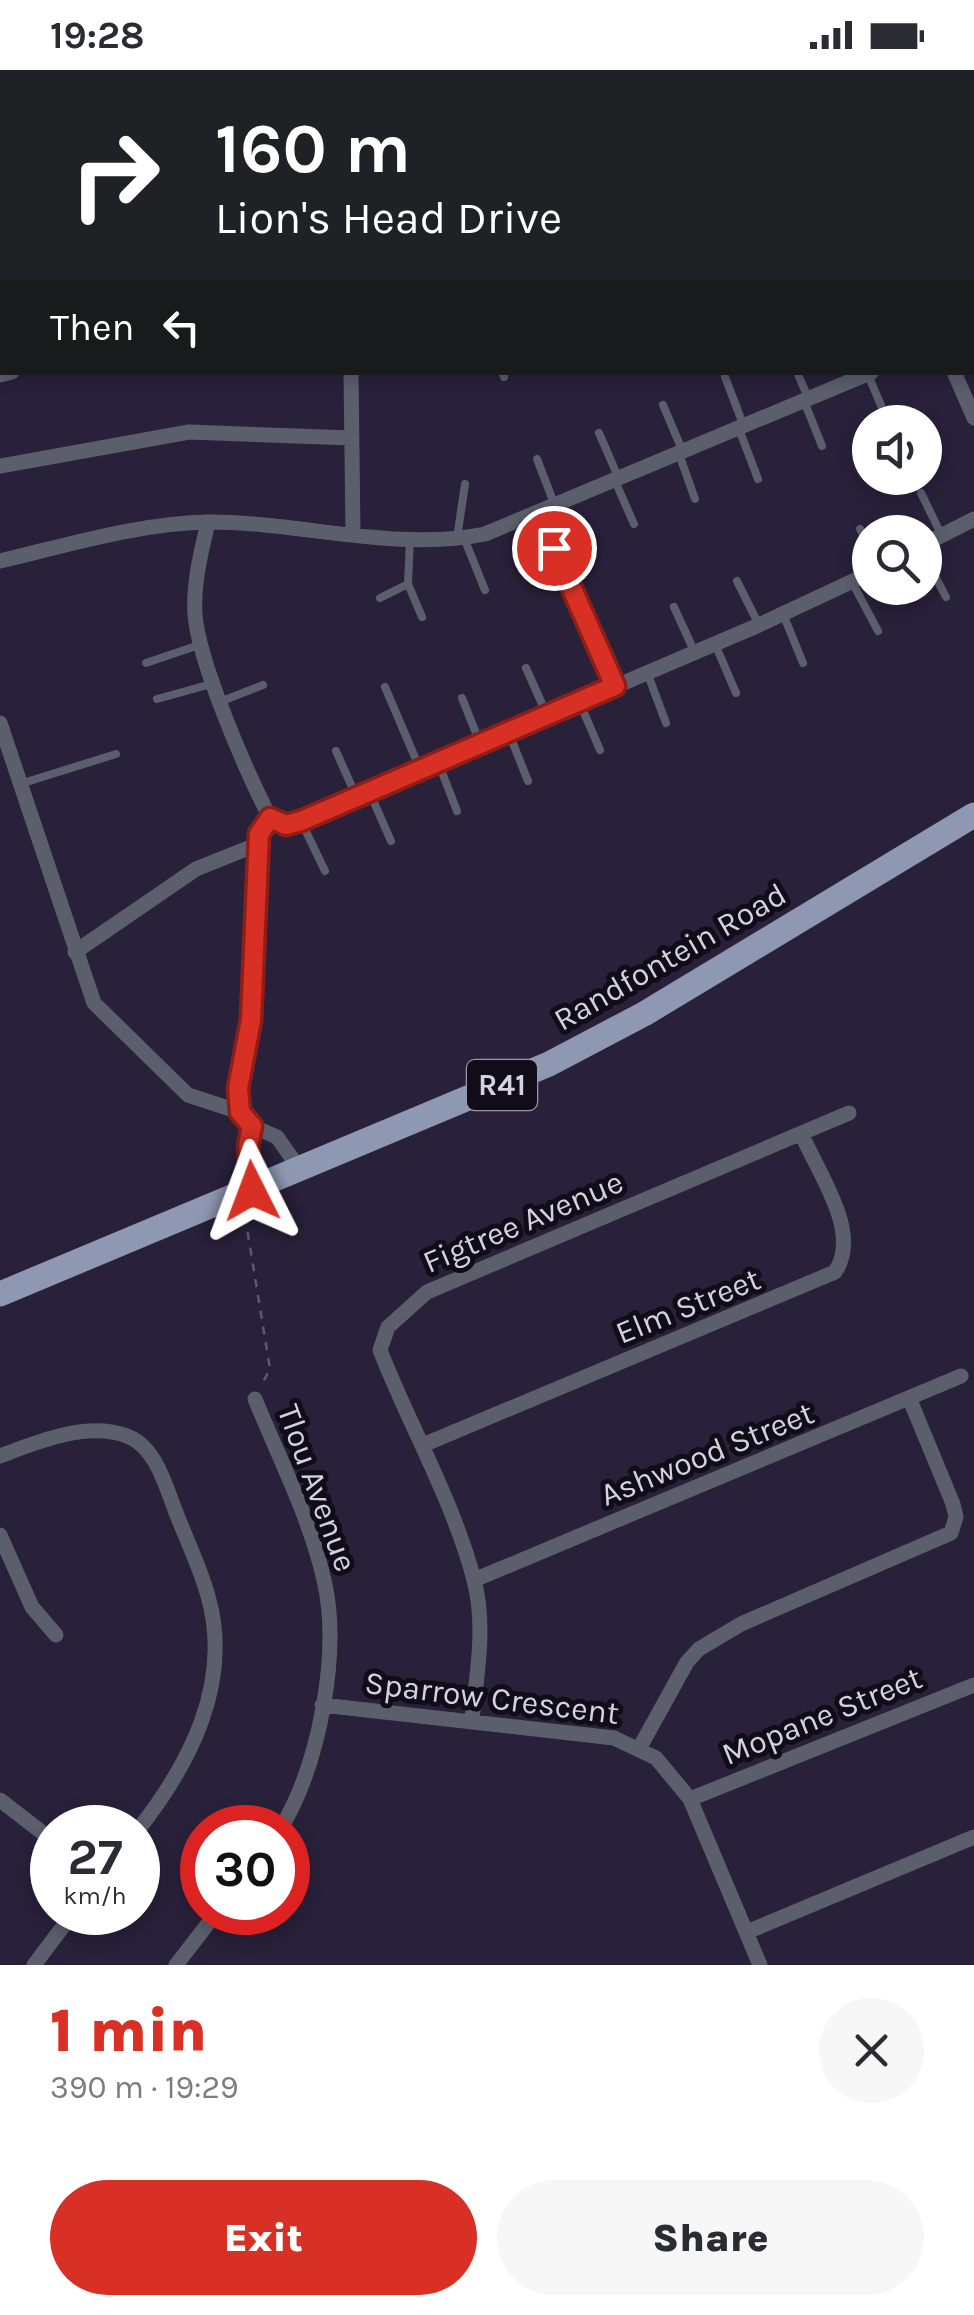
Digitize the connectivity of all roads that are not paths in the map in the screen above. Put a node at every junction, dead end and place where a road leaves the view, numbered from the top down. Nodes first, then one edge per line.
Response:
1 (351, 375) edge
2 (798, 375) edge
3 (865, 375) edge
4 (871, 375) edge
5 (955, 375) edge
6 (725, 377) dead end
7 (806, 400) junction
8 (882, 405) edge
9 (663, 406) dead end
10 (974, 418) edge
11 (742, 428) junction
12 (599, 433) dead end
13 (352, 438) junction
14 (822, 446) dead end
15 (681, 453) junction
16 (536, 459) dead end
17 (0, 466) edge
18 (758, 478) dead end
19 (617, 480) junction
20 (465, 484) dead end
21 (696, 499) dead end
22 (556, 506) junction
23 (539, 513) junction
24 (974, 519) edge
25 (208, 522) junction
26 (634, 524) dead end
27 (353, 533) junction
28 (410, 536) junction
29 (942, 536) edge
30 (460, 538) junction
31 (0, 561) edge
32 (737, 581) dead end
33 (852, 582) edge
34 (408, 584) junction
35 (942, 589) edge
36 (485, 590) dead end
37 (946, 597) dead end
38 (380, 598) dead end
39 (864, 605) edge
40 (674, 607) dead end
41 (784, 614) junction
42 (422, 616) dead end
43 (759, 626) junction
44 (878, 631) dead end
45 (202, 644) junction
46 (715, 644) junction
47 (695, 652) junction
48 (146, 663) dead end
49 (803, 663) dead end
50 (526, 668) dead end
51 (646, 672) junction
52 (216, 682) junction
53 (264, 684) dead end
54 (385, 686) dead end
55 (615, 686) junction
56 (736, 692) dead end
57 (462, 698) dead end
58 (157, 700) dead end
59 (222, 701) junction
60 (579, 701) junction
61 (546, 715) junction
62 (0, 722) edge
63 (666, 723) dead end
64 (508, 732) junction
65 (480, 744) junction
66 (600, 750) dead end
67 (336, 751) dead end
68 (116, 754) dead end
69 (438, 762) junction
70 (420, 769) junction
71 (528, 781) dead end
72 (20, 784) junction
73 (362, 794) junction
74 (457, 810) dead end
75 (974, 815) edge
76 (270, 818) junction
77 (301, 821) junction
78 (391, 841) dead end
79 (256, 845) junction
80 (324, 871) dead end
81 (75, 952) junction
82 (240, 1112) junction
83 (850, 1113) dead end
84 (252, 1126) junction
85 (802, 1135) junction
86 (301, 1172) junction
87 (247, 1193) junction
88 (0, 1294) edge
89 (961, 1376) dead end
90 (255, 1399) road end
91 (910, 1400) junction
92 (423, 1445) junction
93 (0, 1456) edge
94 (0, 1534) edge
95 (474, 1580) junction
96 (56, 1635) dead end
97 (974, 1684) edge
98 (322, 1705) junction
99 (472, 1719) junction
100 (640, 1747) junction
101 (690, 1799) junction
102 (0, 1800) edge
103 (157, 1805) edge
104 (291, 1805) edge
105 (30, 1823) edge
106 (974, 1837) edge
107 (746, 1932) junction
108 (57, 1935) edge
109 (200, 1935) edge
110 (178, 1964) edge
111 (34, 1965) edge
112 (760, 1965) edge

1 - 13 street
2 - 7 lane
3 - 7 street
4 - 8 lane
5 - 10 street
6 - 11 lane
7 - 11 street
7 - 14 lane
9 - 15 lane
11 - 15 street
11 - 18 lane
12 - 19 lane
13 - 17 street
13 - 27 street
15 - 19 street
15 - 21 lane
16 - 22 lane
19 - 22 street
19 - 26 lane
20 - 30 lane
22 - 23 street
23 - 30 street
23 - 55 street
24 - 29 street
25 - 27 street
25 - 31 street
25 - 45 street
27 - 28 street
28 - 30 street
28 - 34 lane
30 - 36 lane
32 - 43 lane
33 - 41 street
34 - 38 lane
34 - 42 lane
35 - 37 lane
39 - 44 lane
40 - 47 lane
41 - 43 street
41 - 49 lane
43 - 46 street
45 - 48 lane
45 - 52 street
46 - 47 street
46 - 56 lane
47 - 51 street
50 - 61 lane
51 - 55 street
51 - 63 lane
52 - 58 lane
52 - 59 street
53 - 59 lane
54 - 70 lane
55 - 60 street
57 - 65 lane
59 - 76 street
60 - 61 street
60 - 66 lane
61 - 64 street
62 - 72 street
64 - 65 street
64 - 71 lane
65 - 69 street
67 - 73 lane
68 - 72 lane
69 - 70 street
69 - 74 lane
70 - 73 street
72 - 81 street
73 - 77 street
73 - 78 lane
75 - 86 main road, Randfontein Road / R41
76 - 77 street
76 - 79 street
77 - 80 lane
79 - 81 street
79 - 82 street
81 - 82 street
82 - 84 street
83 - 85 street, Figtree Avenue
84 - 86 street
84 - 87 street
85 - 92 street, Figtree Avenue
85 - 92 street, Elm Street
86 - 87 main road, Randfontein Road / R41
87 - 88 main road, Randfontein Road / R41
89 - 91 street, Ashwood Street
90 - 98 street, Tlou Avenue
91 - 95 street, Ashwood Street
91 - 100 street
92 - 95 street, Figtree Avenue
93 - 103 street
94 - 96 street
95 - 99 street, Figtree Avenue
97 - 101 street, Mopane Street
98 - 99 street, Sparrow Crescent
98 - 104 street, Tlou Avenue
99 - 100 street, Sparrow Crescent
100 - 101 street, Sparrow Crescent
101 - 107 street, Sparrow Crescent
102 - 105 street
106 - 107 street
107 - 112 street, Sparrow Crescent
108 - 111 street
109 - 110 street

